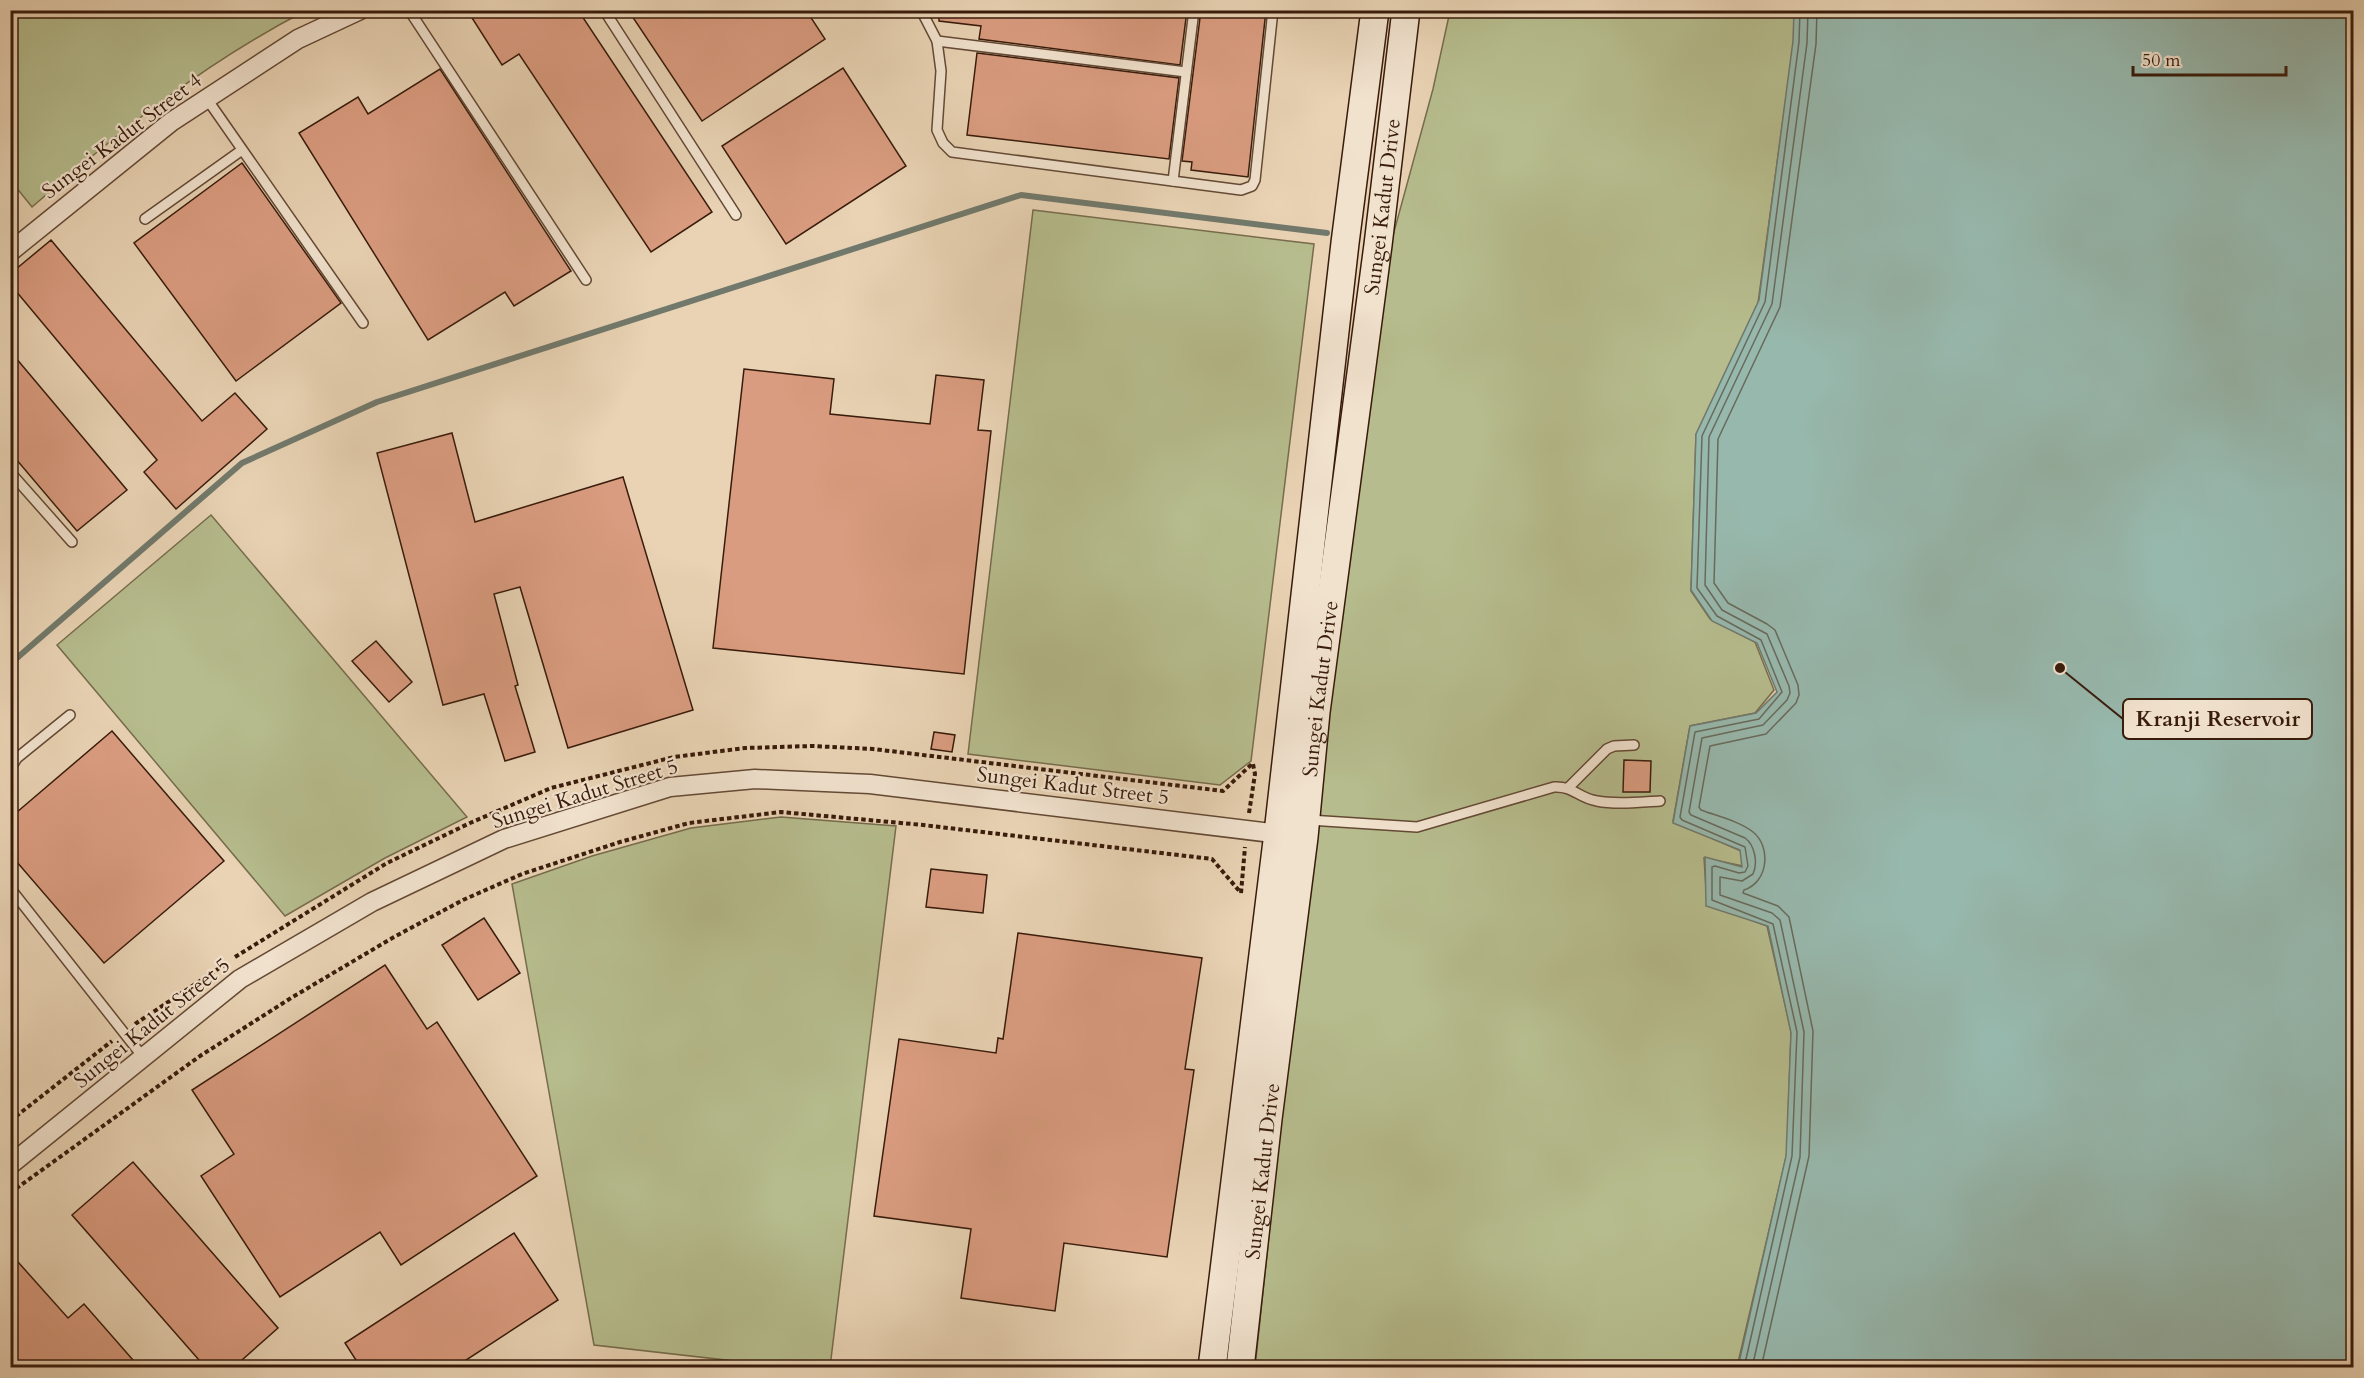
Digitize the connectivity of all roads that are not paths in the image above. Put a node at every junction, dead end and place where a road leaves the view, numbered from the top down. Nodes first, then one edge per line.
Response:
1 (360, 10) edge
2 (409, 10) edge
3 (604, 10) edge
4 (921, 10) edge
5 (1194, 10) edge
6 (1273, 10) edge
7 (1375, 10) edge
8 (1406, 10) edge
9 (937, 41) junction
10 (1186, 72) junction
11 (207, 99) junction
12 (242, 150) junction
13 (1173, 181) junction
14 (736, 215) dead end
15 (145, 219) dead end
16 (10, 252) edge
17 (586, 280) dead end
18 (363, 323) dead end
19 (10, 472) edge
20 (72, 542) dead end
21 (70, 715) dead end
22 (1634, 745) dead end
23 (10, 768) edge
24 (1569, 787) junction
25 (1659, 801) dead end
26 (1296, 830) junction
27 (10, 888) edge
28 (143, 1057) junction
29 (10, 1165) edge
30 (1212, 1368) edge
31 (1240, 1368) edge

1 - 11 street, Sungei Kadut Street 4
2 - 17 lane
3 - 14 lane
4 - 9 lane
5 - 10 lane
6 - 13 lane
7 - 26 main road, Sungei Kadut Drive
8 - 26 main road, Sungei Kadut Drive
9 - 10 lane
9 - 13 lane
10 - 13 lane
11 - 12 lane
11 - 16 street, Sungei Kadut Street 4
12 - 15 lane
12 - 18 lane
19 - 20 lane
21 - 23 lane
22 - 24 lane
24 - 25 lane
24 - 26 lane
26 - 28 street, Sungei Kadut Street 5
26 - 30 main road, Sungei Kadut Drive
26 - 31 main road, Sungei Kadut Drive
27 - 28 lane
28 - 29 street, Sungei Kadut Street 5

